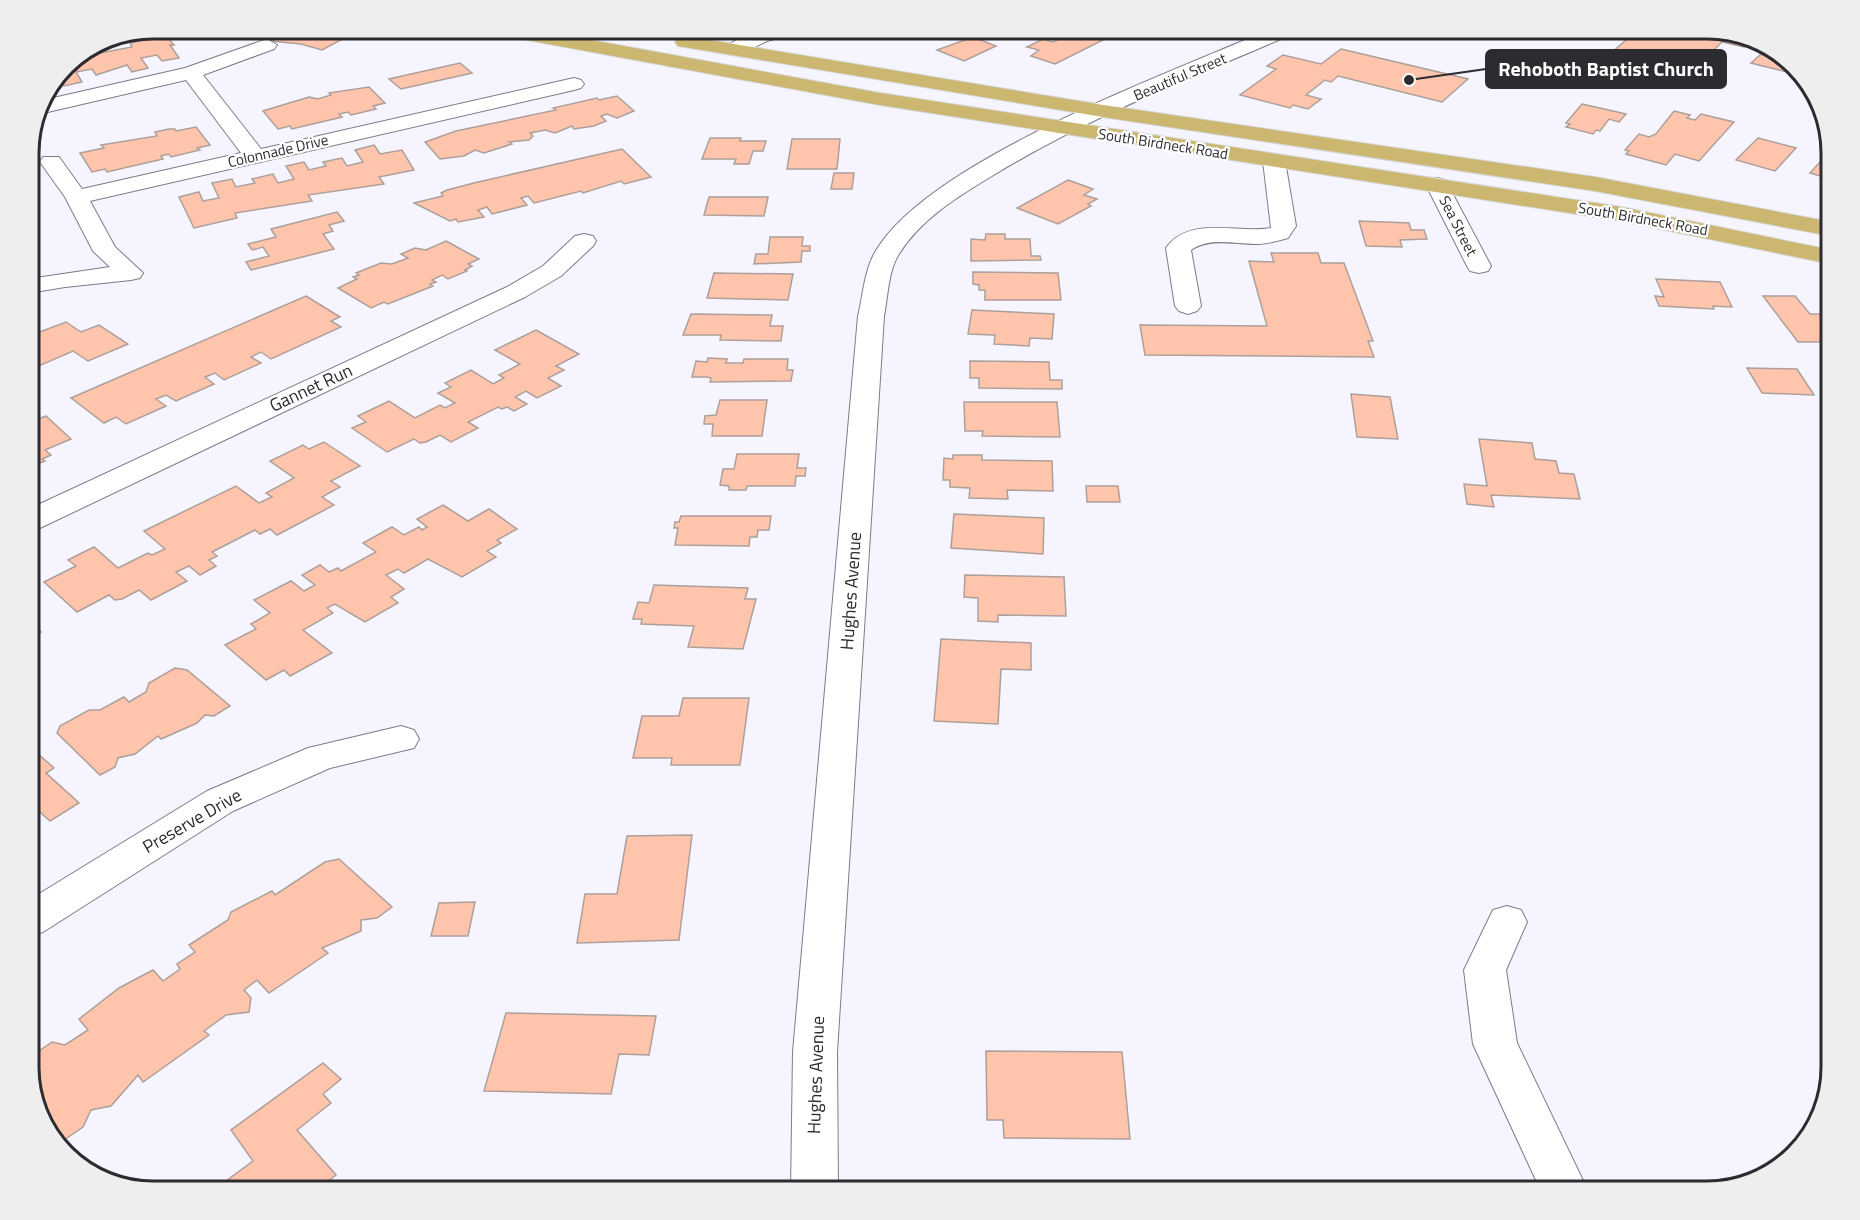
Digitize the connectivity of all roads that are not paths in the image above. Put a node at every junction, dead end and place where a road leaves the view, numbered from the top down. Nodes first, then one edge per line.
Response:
1 (553, 39) edge
2 (669, 39) dead end
3 (756, 39) edge
4 (1265, 39) edge
5 (267, 45) dead end
6 (734, 50) junction
7 (191, 73) junction
8 (574, 84) dead end
9 (50, 106) edge
10 (1103, 111) junction
11 (1066, 129) junction
12 (255, 156) junction
13 (1274, 161) junction
14 (51, 162) dead end
15 (1437, 185) junction
16 (76, 197) junction
17 (1821, 227) edge
18 (584, 242) dead end
19 (1821, 255) edge
20 (1479, 266) dead end
21 (39, 284) edge
22 (1188, 306) dead end
23 (39, 516) edge
24 (401, 739) dead end
25 (39, 914) edge
26 (1507, 922) dead end
27 (814, 1181) edge
28 (1560, 1181) edge

1 - 11 main road, South Birdneck Road
2 - 6 main road, South Birdneck Road
3 - 6 street
4 - 10 street, Beautiful Street
5 - 7 street
6 - 10 main road, South Birdneck Road
7 - 9 street
7 - 12 street
8 - 12 street, Colonnade Drive
10 - 11 street, Hughes Avenue
10 - 17 main road, South Birdneck Road
11 - 13 main road, South Birdneck Road
11 - 27 street, Hughes Avenue
12 - 16 street, Colonnade Drive
13 - 15 main road, South Birdneck Road
13 - 22 street
14 - 16 street
15 - 19 main road, South Birdneck Road
15 - 20 street, Sea Street
16 - 21 street
18 - 23 street, Gannet Run
24 - 25 street, Preserve Drive
26 - 28 street

